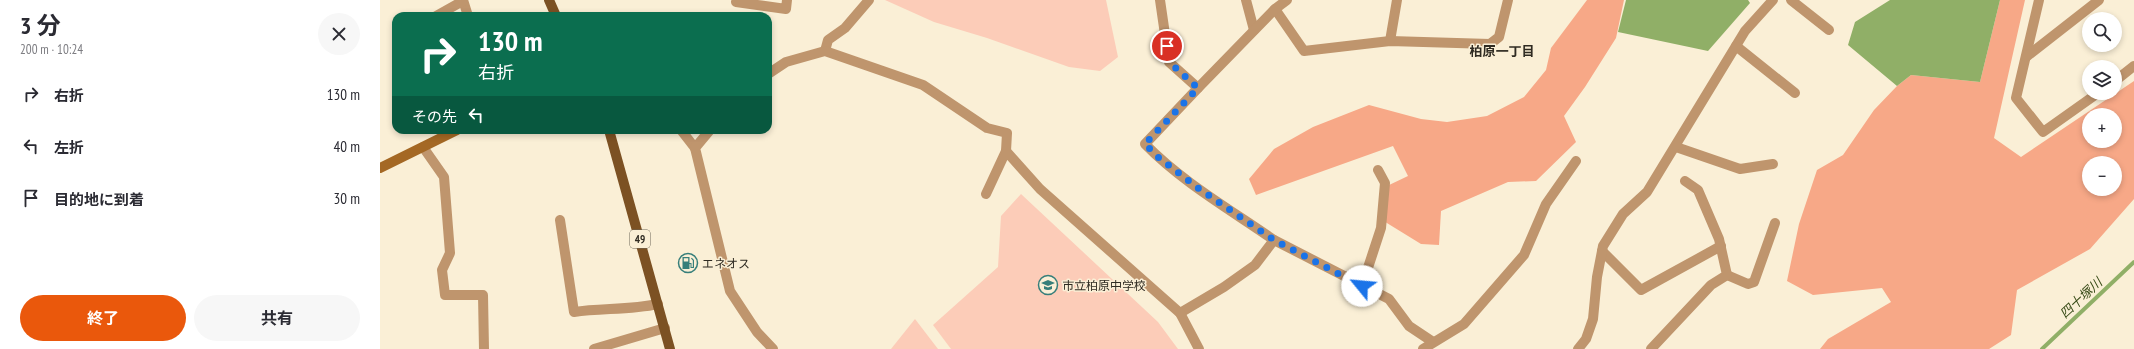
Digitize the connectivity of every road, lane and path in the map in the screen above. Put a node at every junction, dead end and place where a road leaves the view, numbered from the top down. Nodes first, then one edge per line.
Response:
1 (549, 0) edge
2 (787, 0) edge
3 (869, 0) edge
4 (1160, 0) edge
5 (1246, 0) edge
6 (1287, 0) edge
7 (1397, 0) edge
8 (1508, 0) edge
9 (1773, 0) edge
10 (1791, 0) edge
11 (2040, 0) edge
12 (2099, 0) edge
13 (463, 1) edge
14 (736, 2) dead end
15 (1275, 9) junction
16 (443, 12) edge
17 (467, 12) edge
18 (554, 12) edge
19 (1254, 30) junction
20 (1829, 30) dead end
21 (1390, 41) junction
22 (1736, 46) junction
23 (825, 51) junction
24 (2026, 57) junction
25 (2134, 66) edge
26 (772, 71) edge
27 (2122, 75) edge
28 (1198, 88) junction
29 (1795, 93) dead end
30 (2088, 100) edge
31 (442, 134) edge
32 (610, 134) edge
33 (684, 134) edge
34 (707, 134) edge
35 (423, 147) junction
36 (1676, 147) junction
37 (695, 148) junction
38 (1006, 151) junction
39 (1576, 161) dead end
40 (1774, 164) dead end
41 (380, 168) edge
42 (1378, 170) dead end
43 (1685, 181) dead end
44 (986, 194) dead end
45 (560, 220) dead end
46 (1775, 222) dead end
47 (1274, 240) junction
48 (1721, 246) junction
49 (1602, 251) junction
50 (1727, 275) junction
51 (1362, 286) junction
52 (658, 304) junction
53 (1180, 313) junction
54 (665, 328) junction
55 (1432, 342) junction
56 (484, 349) edge
57 (594, 349) edge
58 (670, 349) edge
59 (773, 349) edge
60 (1199, 349) edge
61 (1423, 349) edge
62 (1578, 349) edge
63 (1651, 349) edge

1 - 18 main road
2 - 14 street
3 - 23 street
4 - 28 street
5 - 19 street
6 - 15 street
7 - 21 street
8 - 21 street
9 - 22 street
10 - 20 street
11 - 24 street
12 - 24 street
13 - 16 street
13 - 17 street
15 - 19 street
15 - 21 street
19 - 28 street
22 - 29 street
22 - 36 street
23 - 26 street
23 - 38 street
24 - 30 street
25 - 27 street
28 - 47 street
31 - 35 main road
32 - 52 main road, 49
33 - 37 street
34 - 37 street
35 - 41 main road
35 - 56 street
36 - 40 street
36 - 49 street
37 - 59 street
38 - 44 street
38 - 53 street
39 - 55 street
42 - 51 street
43 - 48 street
45 - 52 street
46 - 50 street
47 - 51 street
47 - 53 street
48 - 49 street
48 - 50 street
49 - 62 street
50 - 63 street
51 - 55 street
52 - 54 main road, 49
53 - 60 street
54 - 57 street
54 - 58 main road, 49
55 - 61 street

